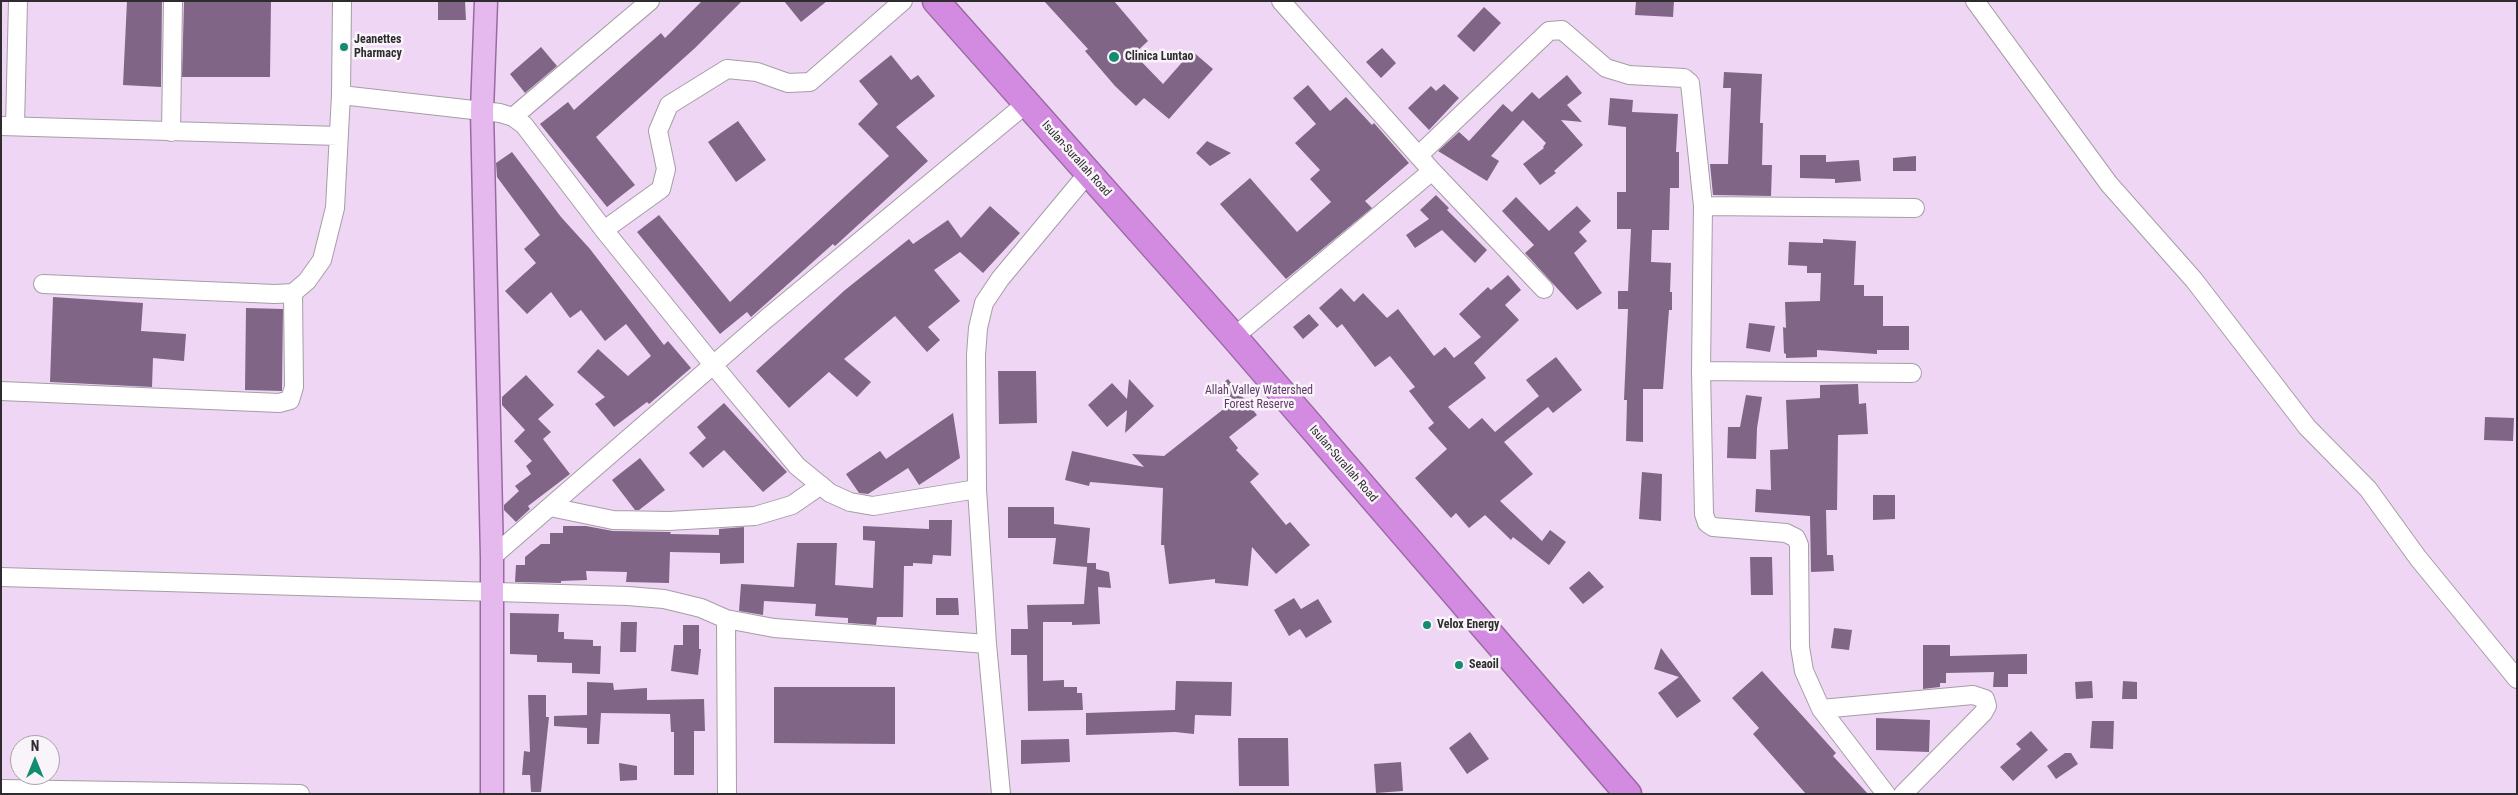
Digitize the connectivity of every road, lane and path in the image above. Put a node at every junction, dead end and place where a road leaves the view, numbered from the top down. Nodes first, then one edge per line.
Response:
1 (18, 1) edge
2 (173, 1) edge
3 (342, 1) edge
4 (486, 1) edge
5 (650, 1) edge
6 (903, 1) edge
7 (936, 1) edge
8 (1281, 1) edge
9 (1975, 1) edge
10 (342, 95) junction
11 (1027, 103) junction
12 (482, 111) junction
13 (513, 117) junction
14 (8, 126) edge
15 (171, 132) junction
16 (338, 136) junction
17 (1419, 155) junction
18 (1432, 171) junction
19 (1089, 172) junction
20 (1703, 206) junction
21 (1915, 208) dead end
22 (604, 230) junction
23 (43, 284) dead end
24 (1544, 289) dead end
25 (293, 293) junction
26 (1234, 337) junction
27 (714, 366) junction
28 (1701, 371) junction
29 (1912, 373) dead end
30 (1, 391) edge
31 (821, 486) junction
32 (977, 489) junction
33 (550, 507) junction
34 (492, 556) junction
35 (1, 577) edge
36 (492, 592) junction
37 (726, 619) junction
38 (987, 644) junction
39 (2517, 678) edge
40 (1821, 709) junction
41 (1, 788) edge
42 (300, 794) edge
43 (492, 794) edge
44 (727, 794) edge
45 (1001, 794) edge
46 (1628, 794) edge
47 (1886, 794) edge
48 (1903, 794) edge

1 - 14 street
2 - 15 street
3 - 10 street
4 - 12 main road
5 - 13 street
6 - 22 street
7 - 11 highway, Isulan-Surallah Road
8 - 17 street
9 - 39 street
10 - 12 street
10 - 16 street
11 - 19 highway, Isulan-Surallah Road
11 - 27 street
12 - 13 street
12 - 34 main road
13 - 22 street
14 - 15 street
15 - 16 street
16 - 25 street
17 - 18 street
17 - 20 street
18 - 24 street
18 - 26 street
19 - 26 highway, Isulan-Surallah Road
19 - 32 street
20 - 21 street
20 - 28 street
22 - 27 street
23 - 25 street
25 - 30 street
26 - 46 highway, Isulan-Surallah Road
27 - 31 street
27 - 33 street
28 - 29 street
28 - 40 street
31 - 32 street
31 - 33 street
32 - 38 street
33 - 34 street
34 - 36 main road
35 - 36 street
36 - 37 street
36 - 43 main road
37 - 38 street
37 - 44 street
38 - 45 street
40 - 47 street
40 - 48 street
41 - 42 street

